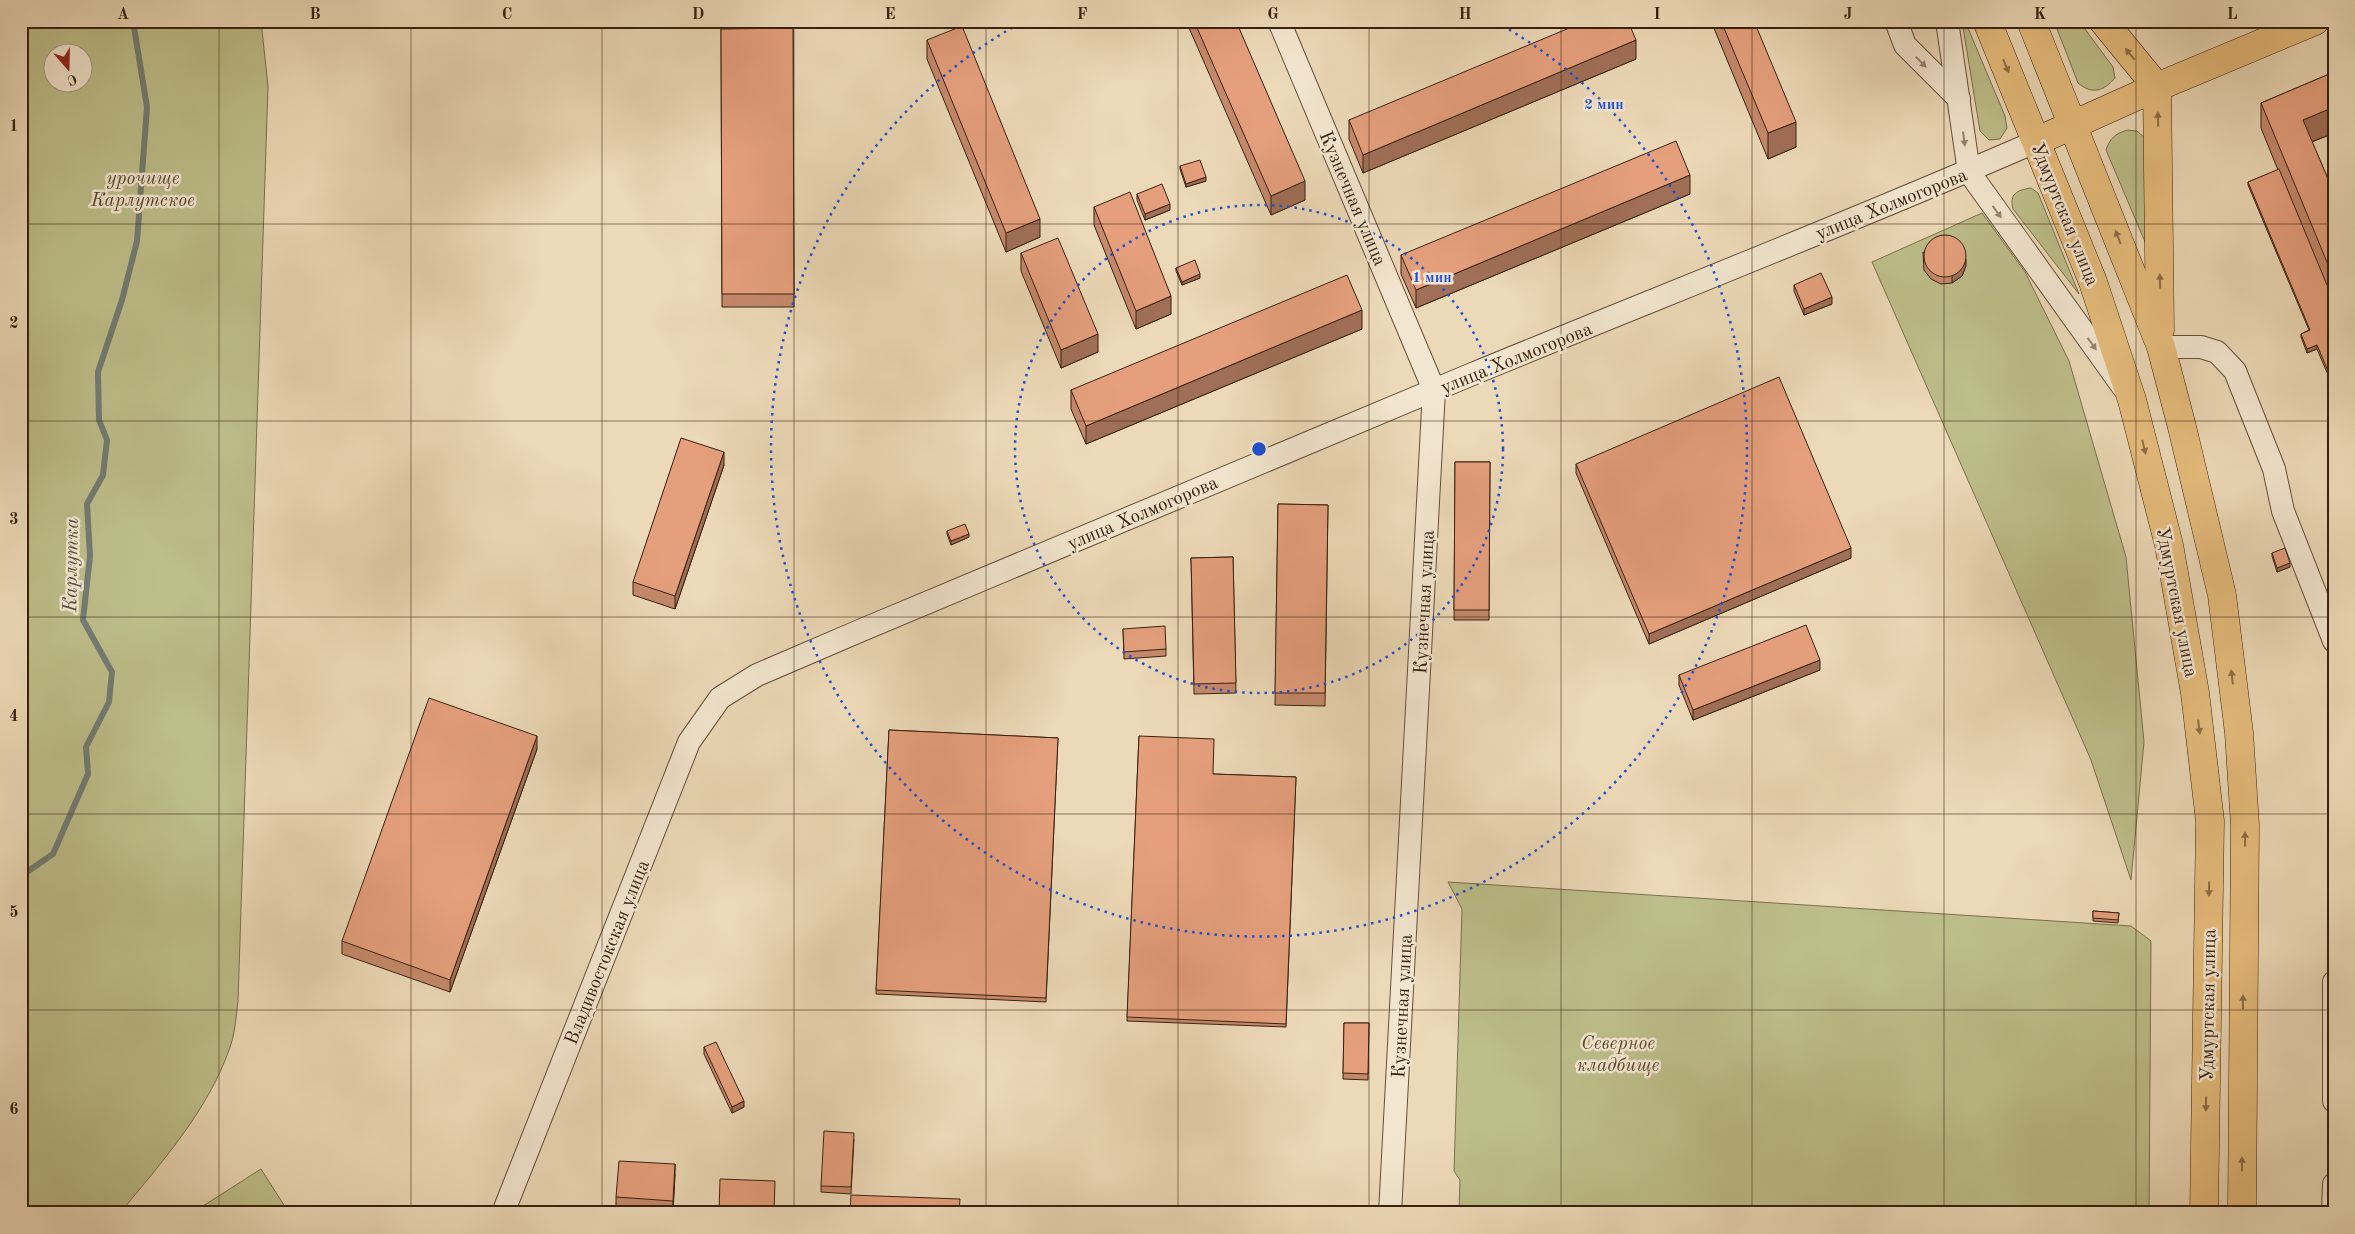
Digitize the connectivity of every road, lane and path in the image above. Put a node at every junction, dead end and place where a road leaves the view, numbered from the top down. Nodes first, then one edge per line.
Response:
1 (1279, 21) edge
2 (1896, 21) edge
3 (1947, 21) edge
4 (1987, 21) edge
5 (2031, 21) edge
6 (2103, 21) edge
7 (2315, 21) edge
8 (2157, 87) junction
9 (1959, 99) junction
10 (2074, 125) junction
11 (2037, 141) junction
12 (1969, 172) junction
13 (2161, 348) junction
14 (1434, 390) junction
15 (2132, 400) junction
16 (2334, 641) edge
17 (720, 698) joint
18 (2334, 982) edge
19 (2334, 1102) edge
20 (2334, 1184) edge
21 (503, 1213) edge
22 (1390, 1213) edge
23 (2204, 1213) edge
24 (2242, 1213) edge
25 (2333, 1213) edge

1 - 14 street, Кузнечная улица
2 -> 9 street
3 - 9 street
4 -> 11 main road, Удмуртская улица
5 - 10 main road, Удмуртская улица
8 -> 6 main road
7 - 8 main road, улица Холмогорова
8 - 10 main road, улица Холмогорова
13 -> 8 main road
9 -> 12 street
10 - 11 main road, улица Холмогорова
13 -> 10 main road, Удмуртская улица
11 - 12 street, улица Холмогорова
11 - 15 main road, Удмуртская улица
12 - 14 street, улица Холмогорова
12 -> 15 street
13 - 16 street
24 -> 13 main road, Удмуртская улица
14 - 17 street, улица Холмогорова
14 - 22 street, Кузнечная улица
15 -> 23 main road, Удмуртская улица
17 - 21 street, Владивостокская улица
18 - 19 street
20 - 25 street

